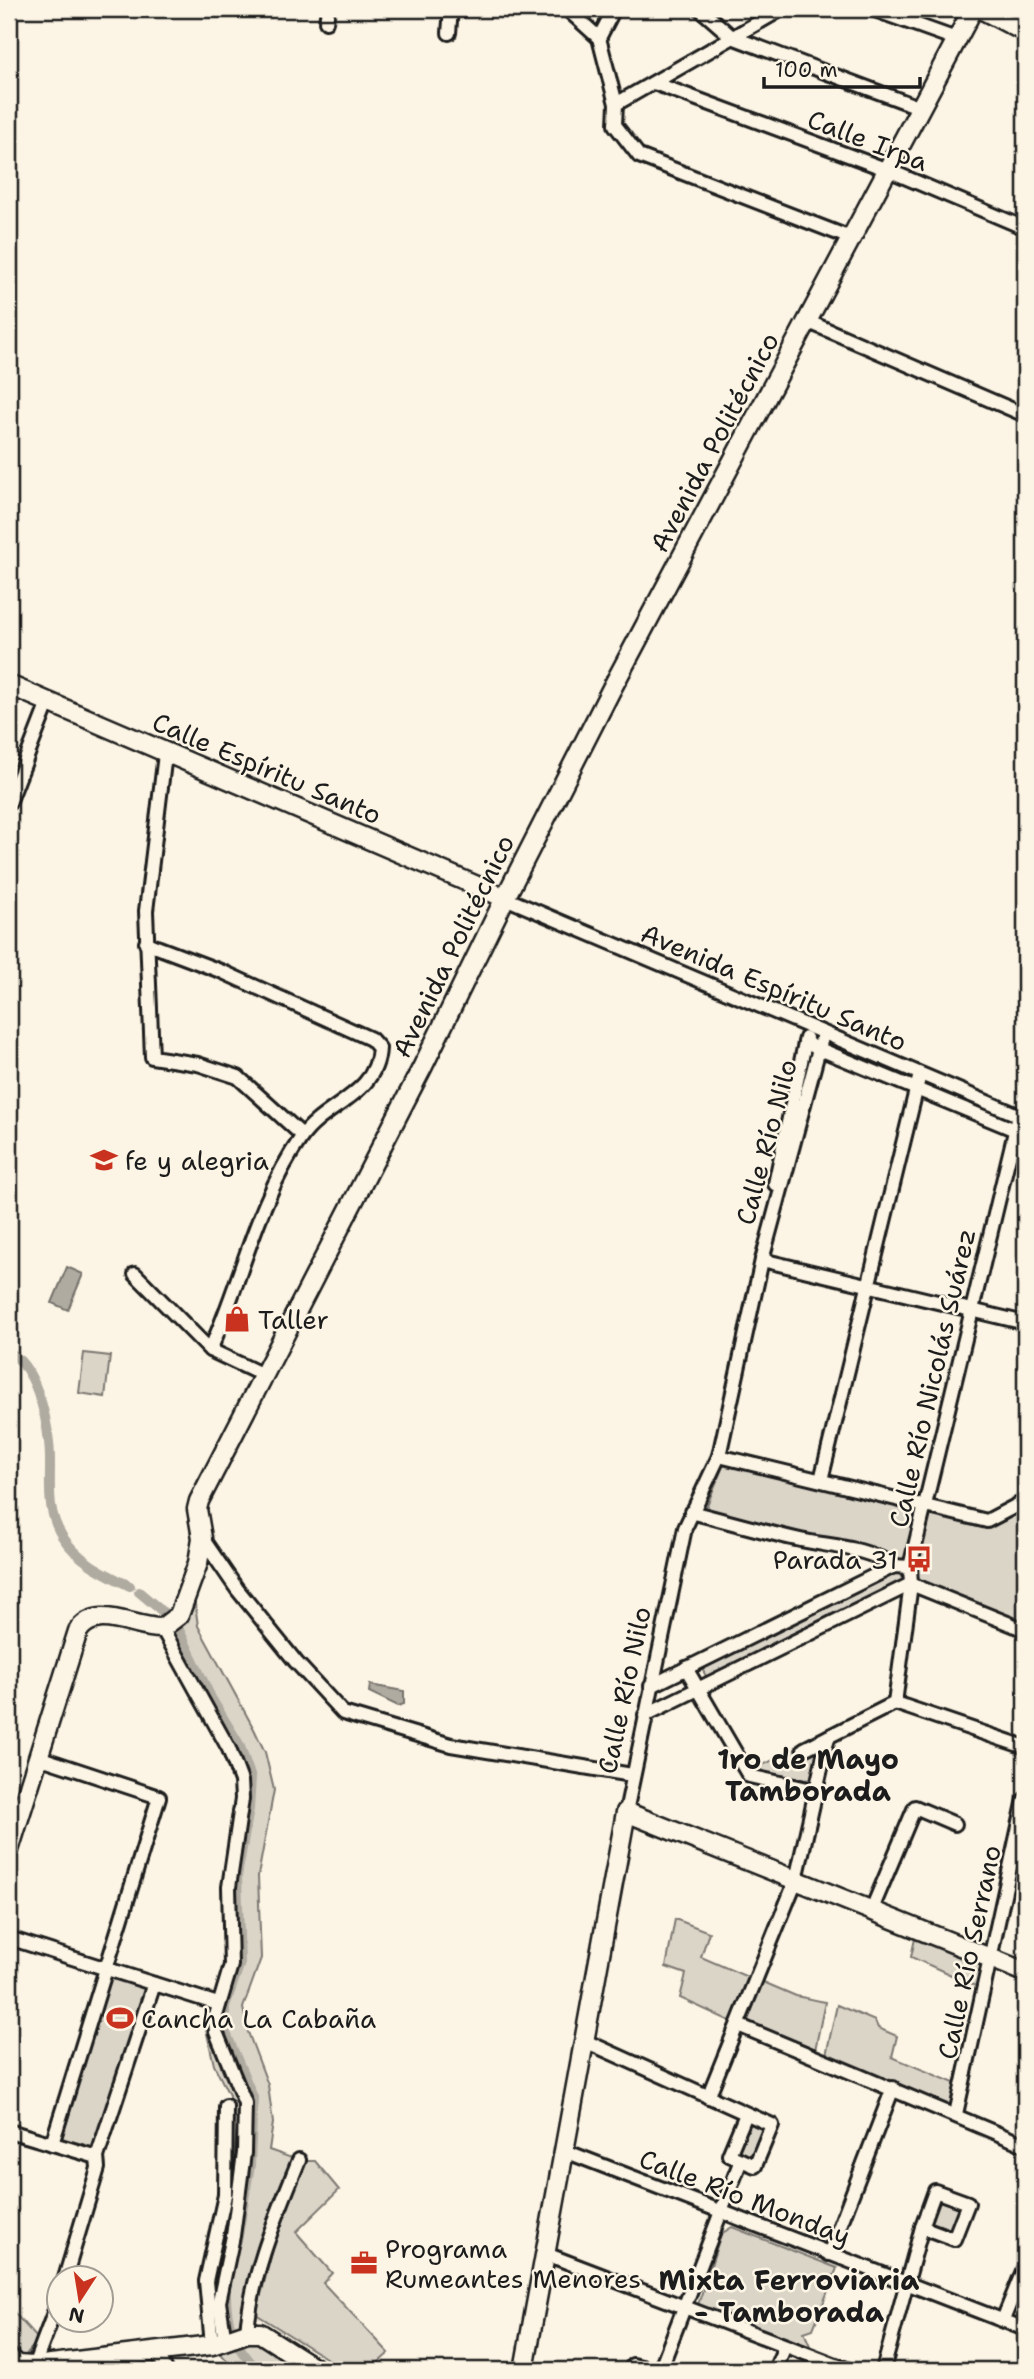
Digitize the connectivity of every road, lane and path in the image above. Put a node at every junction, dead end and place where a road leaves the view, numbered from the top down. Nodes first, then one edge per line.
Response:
1 (451, 9) edge
2 (567, 9) edge
3 (614, 9) edge
4 (700, 9) edge
5 (782, 9) edge
6 (872, 9) edge
7 (973, 9) edge
8 (981, 9) edge
9 (1025, 32) edge
10 (449, 33) dead end
11 (732, 37) junction
12 (600, 38) junction
13 (956, 39) junction
14 (654, 83) junction
15 (616, 104) junction
16 (920, 108) junction
17 (888, 170) junction
18 (1025, 228) edge
19 (853, 239) junction
20 (809, 322) junction
21 (1025, 415) edge
22 (9, 685) edge
23 (48, 703) junction
24 (165, 754) junction
25 (9, 803) edge
26 (505, 898) junction
27 (146, 943) junction
28 (809, 1027) junction
29 (823, 1034) junction
30 (805, 1043) junction
31 (818, 1048) junction
32 (918, 1080) junction
33 (1022, 1117) edge
34 (1020, 1132) edge
35 (302, 1135) junction
36 (777, 1212) junction
37 (762, 1260) junction
38 (135, 1274) dead end
39 (867, 1286) junction
40 (972, 1310) junction
41 (1025, 1323) edge
42 (210, 1350) junction
43 (262, 1375) junction
44 (719, 1456) junction
45 (821, 1480) junction
46 (1025, 1501) edge
47 (925, 1506) junction
48 (691, 1512) junction
49 (202, 1538) junction
50 (894, 1566) junction
51 (910, 1567) junction
52 (911, 1584) junction
53 (169, 1623) junction
54 (1025, 1630) edge
55 (686, 1668) junction
56 (651, 1686) junction
57 (699, 1689) junction
58 (895, 1703) junction
59 (645, 1715) junction
60 (828, 1737) junction
61 (1025, 1747) edge
62 (804, 1749) dead end
63 (38, 1757) junction
64 (632, 1775) junction
65 (817, 1791) junction
66 (1025, 1800) edge
67 (626, 1812) junction
68 (955, 1824) dead end
69 (9, 1850) edge
70 (796, 1880) junction
71 (872, 1909) junction
72 (9, 1938) edge
73 (992, 1959) junction
74 (107, 1969) junction
75 (1025, 1972) edge
76 (154, 1984) junction
77 (218, 2004) junction
78 (738, 2025) junction
79 (585, 2041) junction
80 (893, 2088) junction
81 (708, 2097) junction
82 (226, 2106) dead end
83 (746, 2114) junction
84 (956, 2114) junction
85 (9, 2131) edge
86 (52, 2144) junction
87 (1025, 2145) edge
88 (565, 2151) junction
89 (97, 2157) junction
90 (299, 2160) dead end
91 (741, 2160) junction
92 (719, 2212) junction
93 (922, 2227) dead end
94 (546, 2254) junction
95 (829, 2254) junction
96 (69, 2264) edge
97 (1025, 2266) edge
98 (907, 2284) junction
99 (682, 2307) junction
100 (1003, 2320) junction
101 (1025, 2329) edge
102 (46, 2334) edge
103 (231, 2339) junction
104 (785, 2346) junction
105 (158, 2353) junction
106 (9, 2358) edge
107 (34, 2367) junction
108 (166, 2370) edge
109 (318, 2370) edge
110 (524, 2370) edge
111 (631, 2370) edge
112 (654, 2370) edge
113 (660, 2370) edge
114 (775, 2370) edge
115 (849, 2370) edge
116 (883, 2370) edge

1 - 10 street
2 - 12 street
3 - 12 street
4 - 11 street
5 - 11 street
6 - 13 street
7 - 13 main road, Avenida Politécnico
8 - 9 main road
11 - 14 street
11 - 16 street
12 - 15 street
13 - 16 main road, Avenida Politécnico
14 - 15 street
14 - 17 street, Calle Irpa
15 - 19 street
16 - 17 main road, Avenida Politécnico
17 - 18 street, Calle Irpa
17 - 19 main road, Avenida Politécnico
19 - 20 main road, Avenida Politécnico
20 - 21 street
20 - 26 main road, Avenida Politécnico
22 - 23 main road, Calle Espíritu Santo
23 - 24 main road, Calle Espíritu Santo
23 - 25 street
24 - 26 main road, Calle Espíritu Santo
24 - 27 street
26 - 28 street, Avenida Espíritu Santo
26 - 43 main road, Avenida Politécnico
27 - 35 street
27 - 35 street
28 - 29 street, Avenida Espíritu Santo
28 - 30 street
29 - 31 street, Calle Río Nilo
29 - 32 street, Avenida Espíritu Santo
30 - 31 street, Avenida Espíritu Santo
30 - 36 street
31 - 32 street, Avenida Espíritu Santo
31 - 36 street, Calle Río Nilo
32 - 33 street, Avenida Espíritu Santo
32 - 34 street, Avenida Espíritu Santo
32 - 39 street
33 - 34 street, Calle Río Nicolás Suárez
34 - 40 street, Calle Río Nicolás Suárez
35 - 42 street
36 - 37 street, Calle Río Nilo
37 - 39 street
37 - 44 street, Calle Río Nilo
38 - 42 street
39 - 40 street
39 - 45 street
40 - 41 street
40 - 47 street, Calle Río Nicolás Suárez
42 - 43 street
43 - 49 main road, Avenida Politécnico
44 - 45 street
44 - 48 street, Calle Río Nilo
45 - 47 street
46 - 47 street
47 - 51 street, Calle Río Nicolás Suárez
48 - 50 street
48 - 56 street, Calle Río Nilo
49 - 53 main road, Avenida Politécnico
49 - 64 street
50 - 51 street
50 - 55 street
51 - 52 street, Calle Río Nicolás Suárez
52 - 54 street
52 - 57 street
52 - 58 street, Calle Río Nicolás Suárez
53 - 63 main road
53 - 77 street
55 - 56 street
55 - 57 street
56 - 59 street, Calle Río Nilo
57 - 59 street
57 - 65 street
58 - 60 street
58 - 61 street
59 - 64 street, Calle Río Nilo
60 - 62 street
60 - 65 street
63 - 69 main road
63 - 74 street
64 - 67 street, Calle Río Nilo
65 - 70 street
66 - 73 street, Calle Río Serrano
67 - 70 main road
67 - 79 main road, Calle Río Nilo
68 - 71 street
70 - 71 main road
70 - 78 street
71 - 73 main road
72 - 74 street
73 - 75 main road
73 - 84 street, Calle Río Serrano
74 - 76 street
74 - 86 street
76 - 77 street
76 - 89 street
77 - 103 street
78 - 80 street
78 - 81 street
79 - 81 street
79 - 88 main road, Calle Río Nilo
80 - 84 street
80 - 95 street
81 - 83 street
82 - 103 street
83 - 91 street
83 - 91 street
84 - 87 street
85 - 86 street
86 - 89 street
88 - 92 street, Calle Río Monday
88 - 94 main road, Calle Río Nilo
89 - 96 street
90 - 103 street
91 - 92 street
92 - 95 street, Calle Río Monday
92 - 99 street
93 - 98 street
94 - 99 street
94 - 110 main road, Calle Río Nilo
95 - 98 street, Calle Río Monday
97 - 100 street
98 - 100 street, Calle Río Monday
98 - 116 street
99 - 104 street
99 - 113 street
100 - 101 street, Calle Río Monday
102 - 107 street
103 - 105 main road
103 - 109 main road
104 - 114 street
104 - 115 street
105 - 107 main road
105 - 108 street
106 - 107 main road
111 - 112 street

